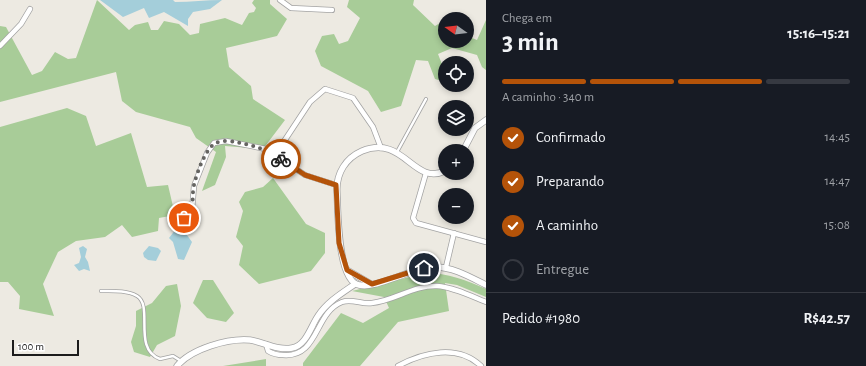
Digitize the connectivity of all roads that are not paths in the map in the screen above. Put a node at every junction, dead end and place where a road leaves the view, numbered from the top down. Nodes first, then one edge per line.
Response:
1 (280, 0) edge
2 (30, 9) dead end
3 (332, 10) dead end
4 (0, 46) edge
5 (426, 99) dead end
6 (486, 120) edge
7 (467, 144) edge
8 (381, 148) junction
9 (397, 152) junction
10 (275, 155) junction
11 (438, 172) edge
12 (426, 173) junction
13 (336, 185) junction
14 (184, 218) dead end
15 (454, 233) junction
16 (486, 242) edge
17 (446, 267) junction
18 (347, 270) junction
19 (355, 284) junction
20 (372, 284) junction
21 (486, 285) edge
22 (101, 291) dead end
23 (486, 302) edge
24 (266, 344) junction
25 (179, 364) edge
26 (398, 366) edge
27 (481, 366) edge

1 - 3 street
2 - 4 street
5 - 9 lane
6 - 7 street
8 - 9 street
8 - 10 street
8 - 13 street
9 - 12 street
10 - 13 street
10 - 14 street
11 - 12 street
12 - 15 street
13 - 18 street
15 - 16 street
15 - 17 street
17 - 20 street
17 - 21 street
18 - 19 street
18 - 20 street
19 - 20 street
19 - 24 street
22 - 25 lane
23 - 24 street
24 - 25 street
26 - 27 street

